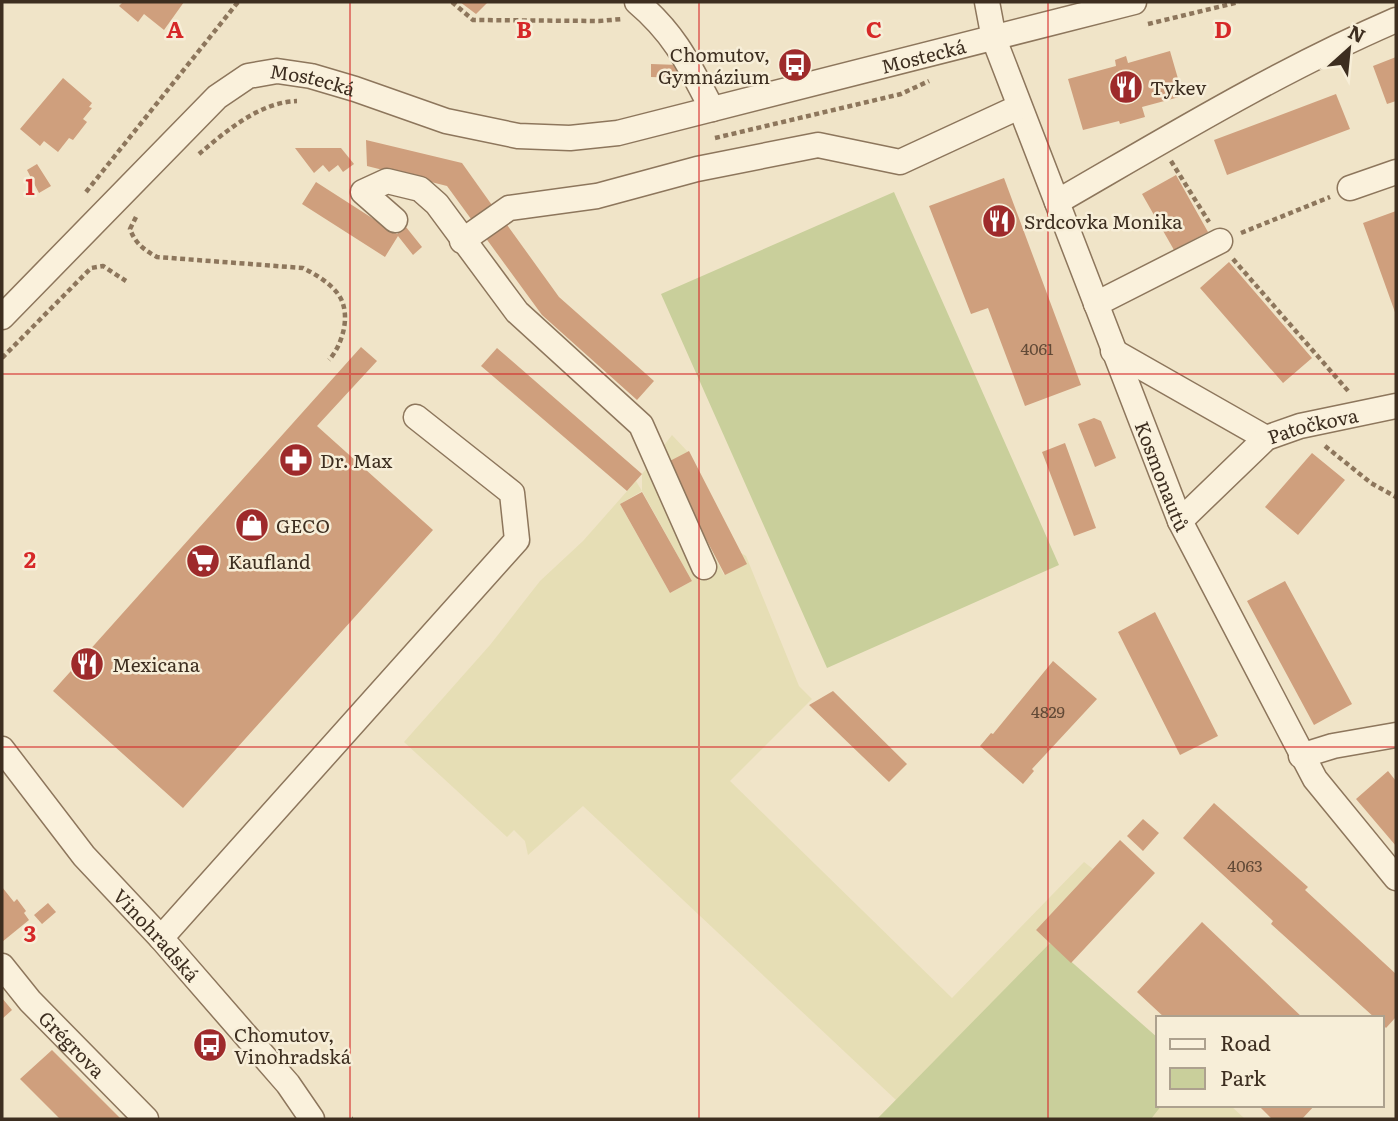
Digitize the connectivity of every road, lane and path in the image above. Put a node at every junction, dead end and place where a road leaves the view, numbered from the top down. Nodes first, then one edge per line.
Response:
1 (239, 2) edge
2 (452, 2) edge
3 (987, 2) edge
4 (1134, 2) edge
5 (645, 9) edge
6 (1396, 20) edge
7 (994, 39) junction
8 (936, 78) dead end
9 (303, 101) dead end
10 (1020, 107) junction
11 (712, 109) junction
12 (714, 138) dead end
13 (1160, 143) junction
14 (196, 157) dead end
15 (1396, 172) edge
16 (1350, 188) joint
17 (83, 196) dead end
18 (1057, 202) junction
19 (138, 215) dead end
20 (395, 220) dead end
21 (462, 241) junction
22 (1220, 241) junction
23 (126, 281) dead end
24 (1096, 304) junction
25 (2, 317) edge
26 (1113, 351) junction
27 (2, 358) edge
28 (330, 360) dead end
29 (1396, 406) edge
30 (1368, 414) junction
31 (416, 417) dead end
32 (1300, 426) junction
33 (1266, 438) junction
34 (1396, 497) edge
35 (1180, 521) junction
36 (704, 567) dead end
37 (1396, 734) edge
38 (2, 750) edge
39 (1301, 756) junction
40 (1396, 878) edge
41 (161, 938) junction
42 (2, 966) edge
43 (146, 1119) edge
44 (312, 1119) edge

1 - 17 path
2 - 5 path
3 - 7 street, Kosmonautů
4 - 7 street, Mostecká
5 - 11 street
6 - 13 street
7 - 10 street, Kosmonautů
7 - 11 street, Mostecká
8 - 12 path
9 - 14 path
10 - 18 street, Kosmonautů
10 - 21 street
11 - 25 street, Mostecká
13 - 18 street
13 - 22 path
15 - 16 street
16 - 22 path
18 - 24 street, Kosmonautů
19 - 28 path
20 - 21 street
21 - 36 street
22 - 24 street
22 - 30 path
23 - 27 path
24 - 26 street, Kosmonautů
26 - 33 street
26 - 35 street, Kosmonautů
29 - 30 street, Patočkova
30 - 32 street, Patočkova
31 - 41 street
32 - 33 street, Patočkova
32 - 34 path
33 - 35 street, Patočkova
35 - 39 street, Kosmonautů
37 - 39 street
38 - 41 street, Vinohradská
39 - 40 street, Kosmonautů
41 - 44 street, Vinohradská
42 - 43 street, Grégrova

